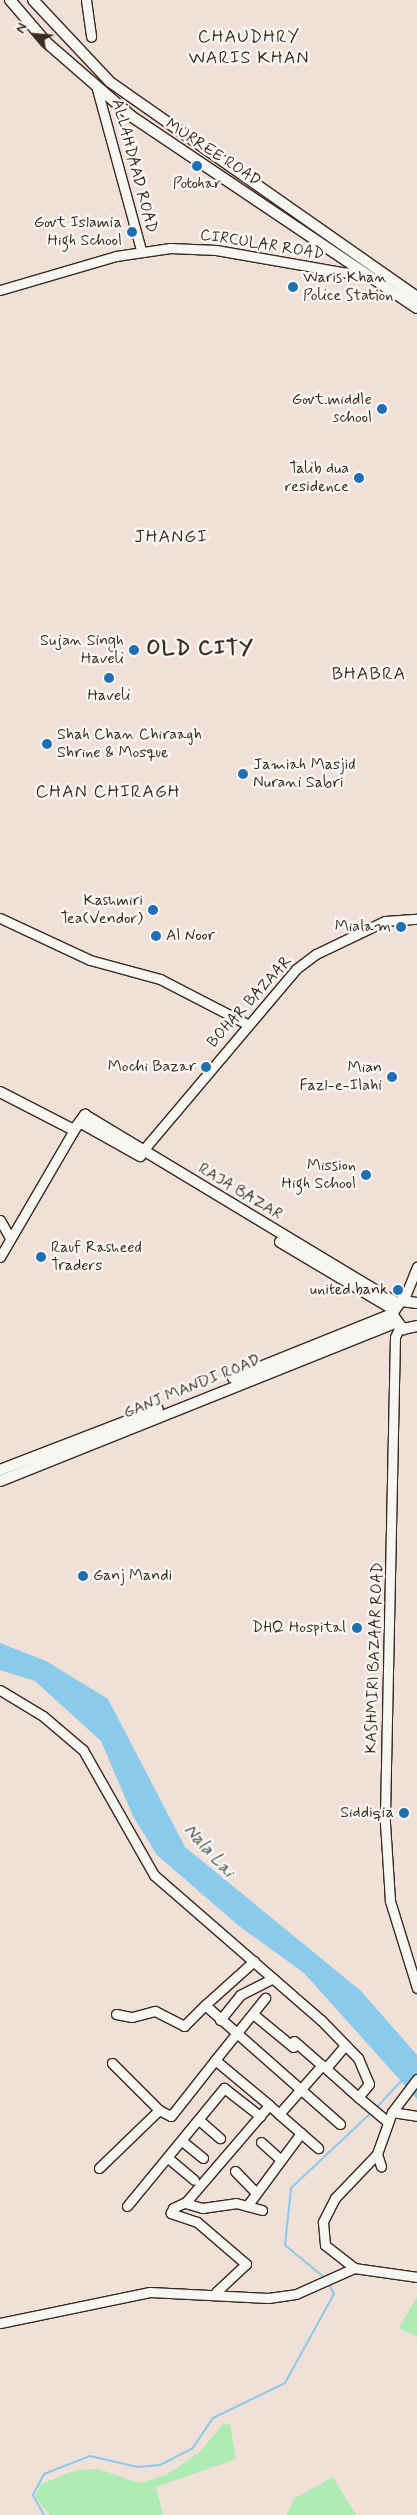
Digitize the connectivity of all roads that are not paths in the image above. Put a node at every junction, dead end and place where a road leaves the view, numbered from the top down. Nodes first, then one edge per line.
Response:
1 (10, 0) edge
2 (32, 0) edge
3 (86, 0) edge
4 (91, 37) dead end
5 (97, 90) junction
6 (141, 250) junction
7 (376, 278) junction
8 (0, 290) edge
9 (417, 297) edge
10 (417, 308) edge
11 (0, 918) edge
12 (417, 919) edge
13 (247, 1024) junction
14 (0, 1092) edge
15 (80, 1123) junction
16 (140, 1153) junction
17 (0, 1220) edge
18 (10, 1238) junction
19 (0, 1257) edge
20 (417, 1266) edge
21 (417, 1303) edge
22 (397, 1312) junction
23 (417, 1326) edge
24 (54, 1457) junction
25 (0, 1470) edge
26 (0, 1481) edge
27 (0, 1690) edge
28 (254, 1961) junction
29 (273, 1978) junction
30 (417, 1988) edge
31 (265, 1998) dead end
32 (205, 2005) junction
33 (116, 2014) dead end
34 (253, 2014) junction
35 (220, 2020) junction
36 (236, 2035) junction
37 (345, 2045) junction
38 (215, 2060) junction
39 (112, 2063) dead end
40 (324, 2066) junction
41 (417, 2079) edge
42 (301, 2089) junction
43 (360, 2099) junction
44 (269, 2105) junction
45 (159, 2110) junction
46 (392, 2112) junction
47 (279, 2114) junction
48 (260, 2116) junction
49 (417, 2116) edge
50 (199, 2120) junction
51 (388, 2122) junction
52 (340, 2124) dead end
53 (301, 2133) junction
54 (220, 2138) dead end
55 (182, 2141) junction
56 (261, 2142) dead end
57 (318, 2148) dead end
58 (377, 2154) junction
59 (168, 2158) junction
60 (203, 2158) dead end
61 (280, 2159) junction
62 (381, 2166) dead end
63 (99, 2168) dead end
64 (235, 2171) dead end
65 (194, 2180) dead end
66 (254, 2191) junction
67 (185, 2203) junction
68 (127, 2206) dead end
69 (247, 2206) junction
70 (262, 2210) dead end
71 (354, 2268) junction
72 (417, 2276) edge
73 (216, 2292) junction
74 (0, 2323) edge

1 - 5 main road, MURREE ROAD
2 - 9 main road, MURREE ROAD
3 - 4 street
5 - 6 street, ALLAHDAAD ROAD
5 - 7 main road, MURREE ROAD
6 - 7 street, CIRCULAR ROAD
6 - 8 street, CIRCULAR ROAD
7 - 10 main road, MURREE ROAD
11 - 13 street
12 - 13 street, BOHAR BAZAAR
13 - 16 street, BOHAR BAZAAR
14 - 15 main road
15 - 16 main road
15 - 18 street
16 - 22 main road
17 - 18 street
18 - 19 street
20 - 22 street, KASHMIRI BAZAAR ROAD
21 - 22 main road
22 - 23 main road
22 - 24 main road, GANJ MANDI ROAD
22 - 30 street, KASHMIRI BAZAAR ROAD
24 - 25 main road, GANJ MANDI ROAD
24 - 26 main road, GANJ MANDI ROAD
27 - 28 street
28 - 29 street
28 - 32 street
29 - 35 street
29 - 37 street
31 - 34 street
32 - 33 street
32 - 35 street
34 - 36 street
34 - 40 street
35 - 36 street
36 - 38 street
36 - 42 street
37 - 40 street
37 - 43 street
38 - 44 street
38 - 45 street
39 - 45 street
40 - 42 street
40 - 43 street
41 - 46 street
42 - 47 street
42 - 52 street
43 - 51 street
44 - 47 street
44 - 48 street
45 - 63 street
46 - 49 street
46 - 51 street
47 - 53 street
48 - 50 street
48 - 67 street
50 - 54 street
50 - 55 street
51 - 58 street
53 - 57 street
53 - 61 street
55 - 59 street
55 - 60 street
56 - 61 street
58 - 62 street
58 - 71 street
59 - 65 street
59 - 68 street
61 - 66 street
64 - 66 street
66 - 69 street
67 - 69 street
67 - 73 street
69 - 70 street
71 - 72 street
71 - 73 street
73 - 74 street

